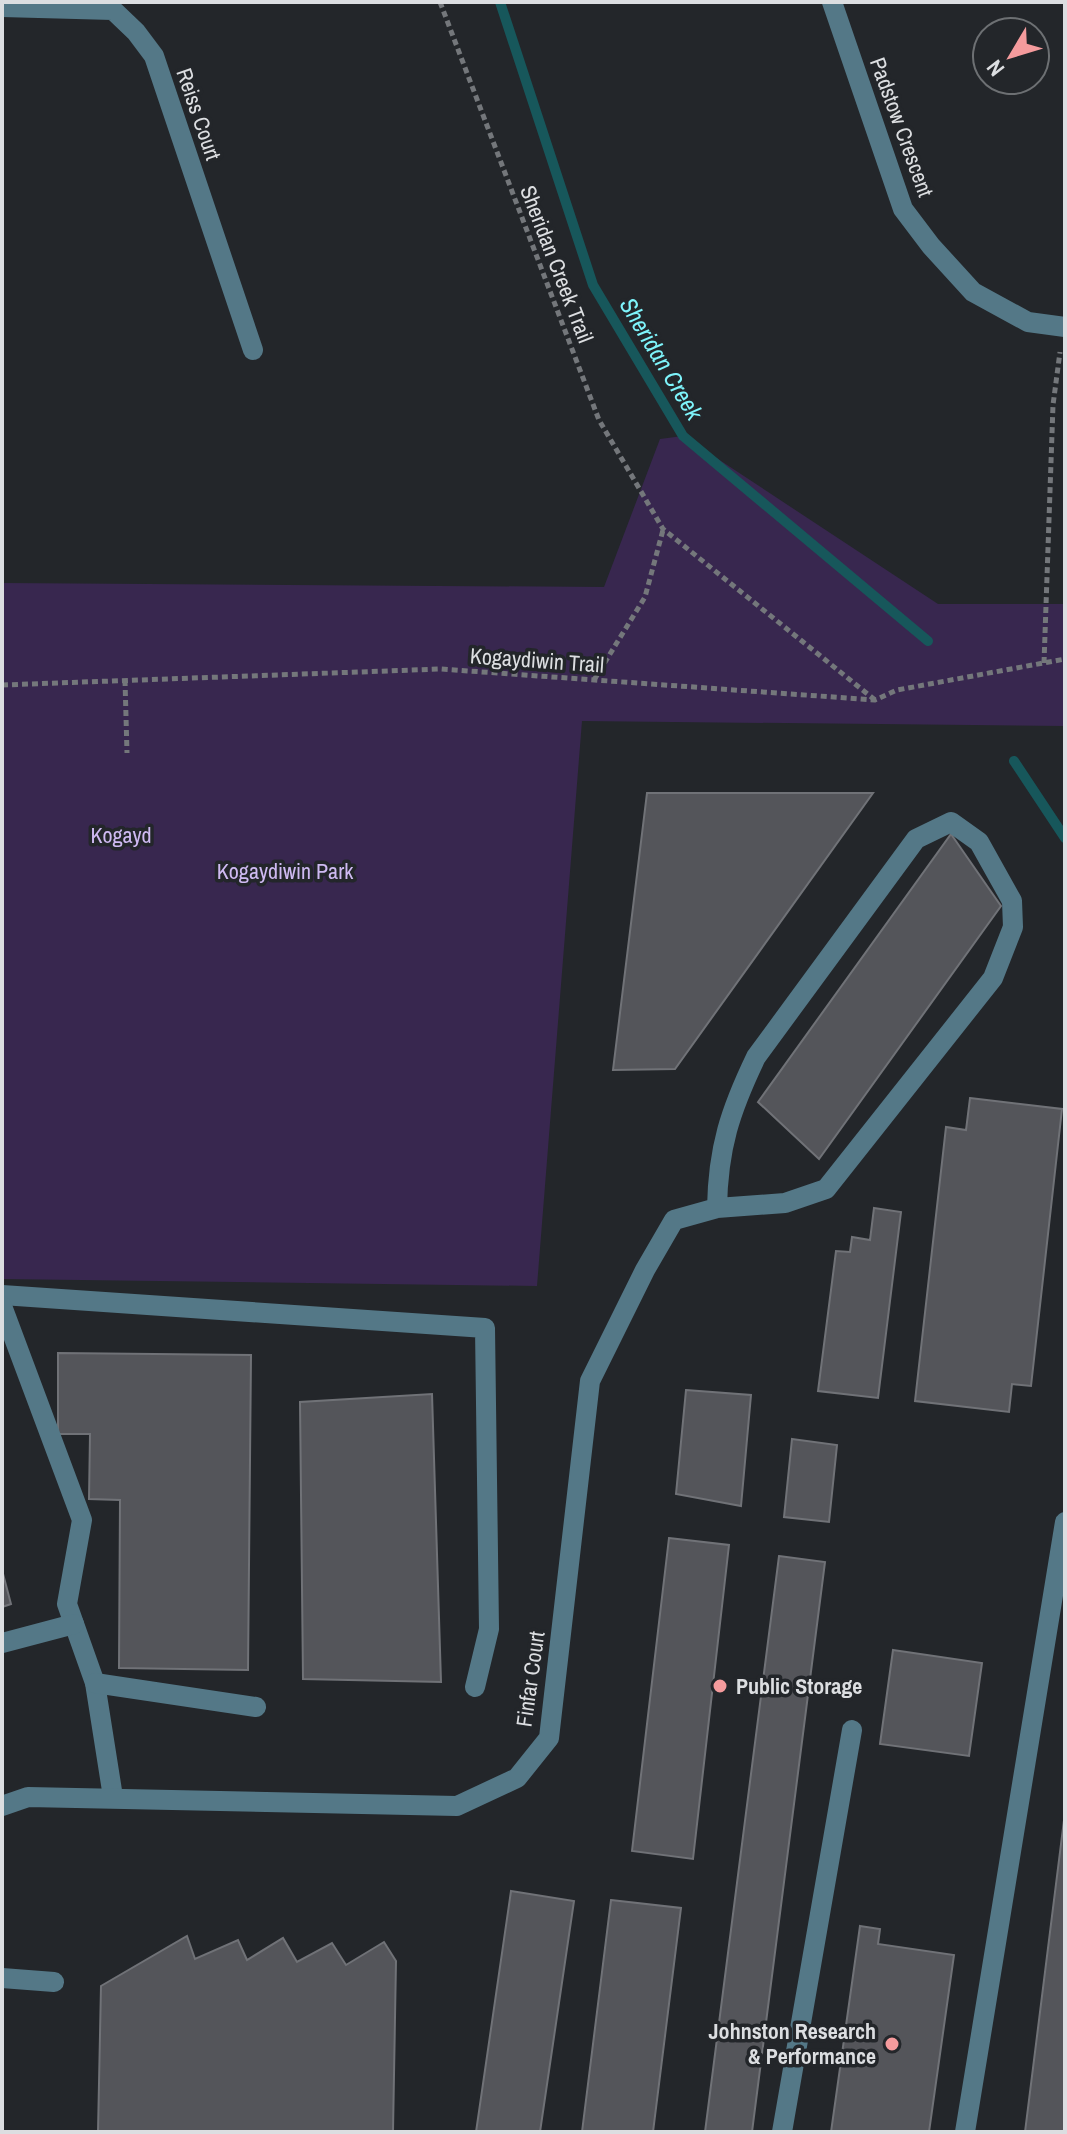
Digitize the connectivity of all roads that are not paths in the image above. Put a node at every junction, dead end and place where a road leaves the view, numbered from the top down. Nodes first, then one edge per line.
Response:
1 (832, 2) edge
2 (2, 7) edge
3 (1064, 327) edge
4 (253, 350) dead end
5 (717, 1208) junction
6 (2, 1295) edge
7 (2, 1306) edge
8 (1065, 1522) edge
9 (74, 1624) junction
10 (2, 1643) edge
11 (95, 1683) junction
12 (475, 1687) dead end
13 (256, 1707) dead end
14 (852, 1730) dead end
15 (113, 1797) junction
16 (2, 1806) edge
17 (2, 1978) edge
18 (54, 1982) dead end
19 (782, 2132) edge
20 (965, 2132) edge

1 - 3 street, Padstow Crescent
2 - 4 street, Reiss Court
5 - 5 street
5 - 15 street, Finfar Court
6 - 12 street
7 - 9 street
8 - 20 street
9 - 10 street
9 - 11 street
11 - 13 street
11 - 15 street
14 - 19 street
15 - 16 street, Finfar Court
17 - 18 street

